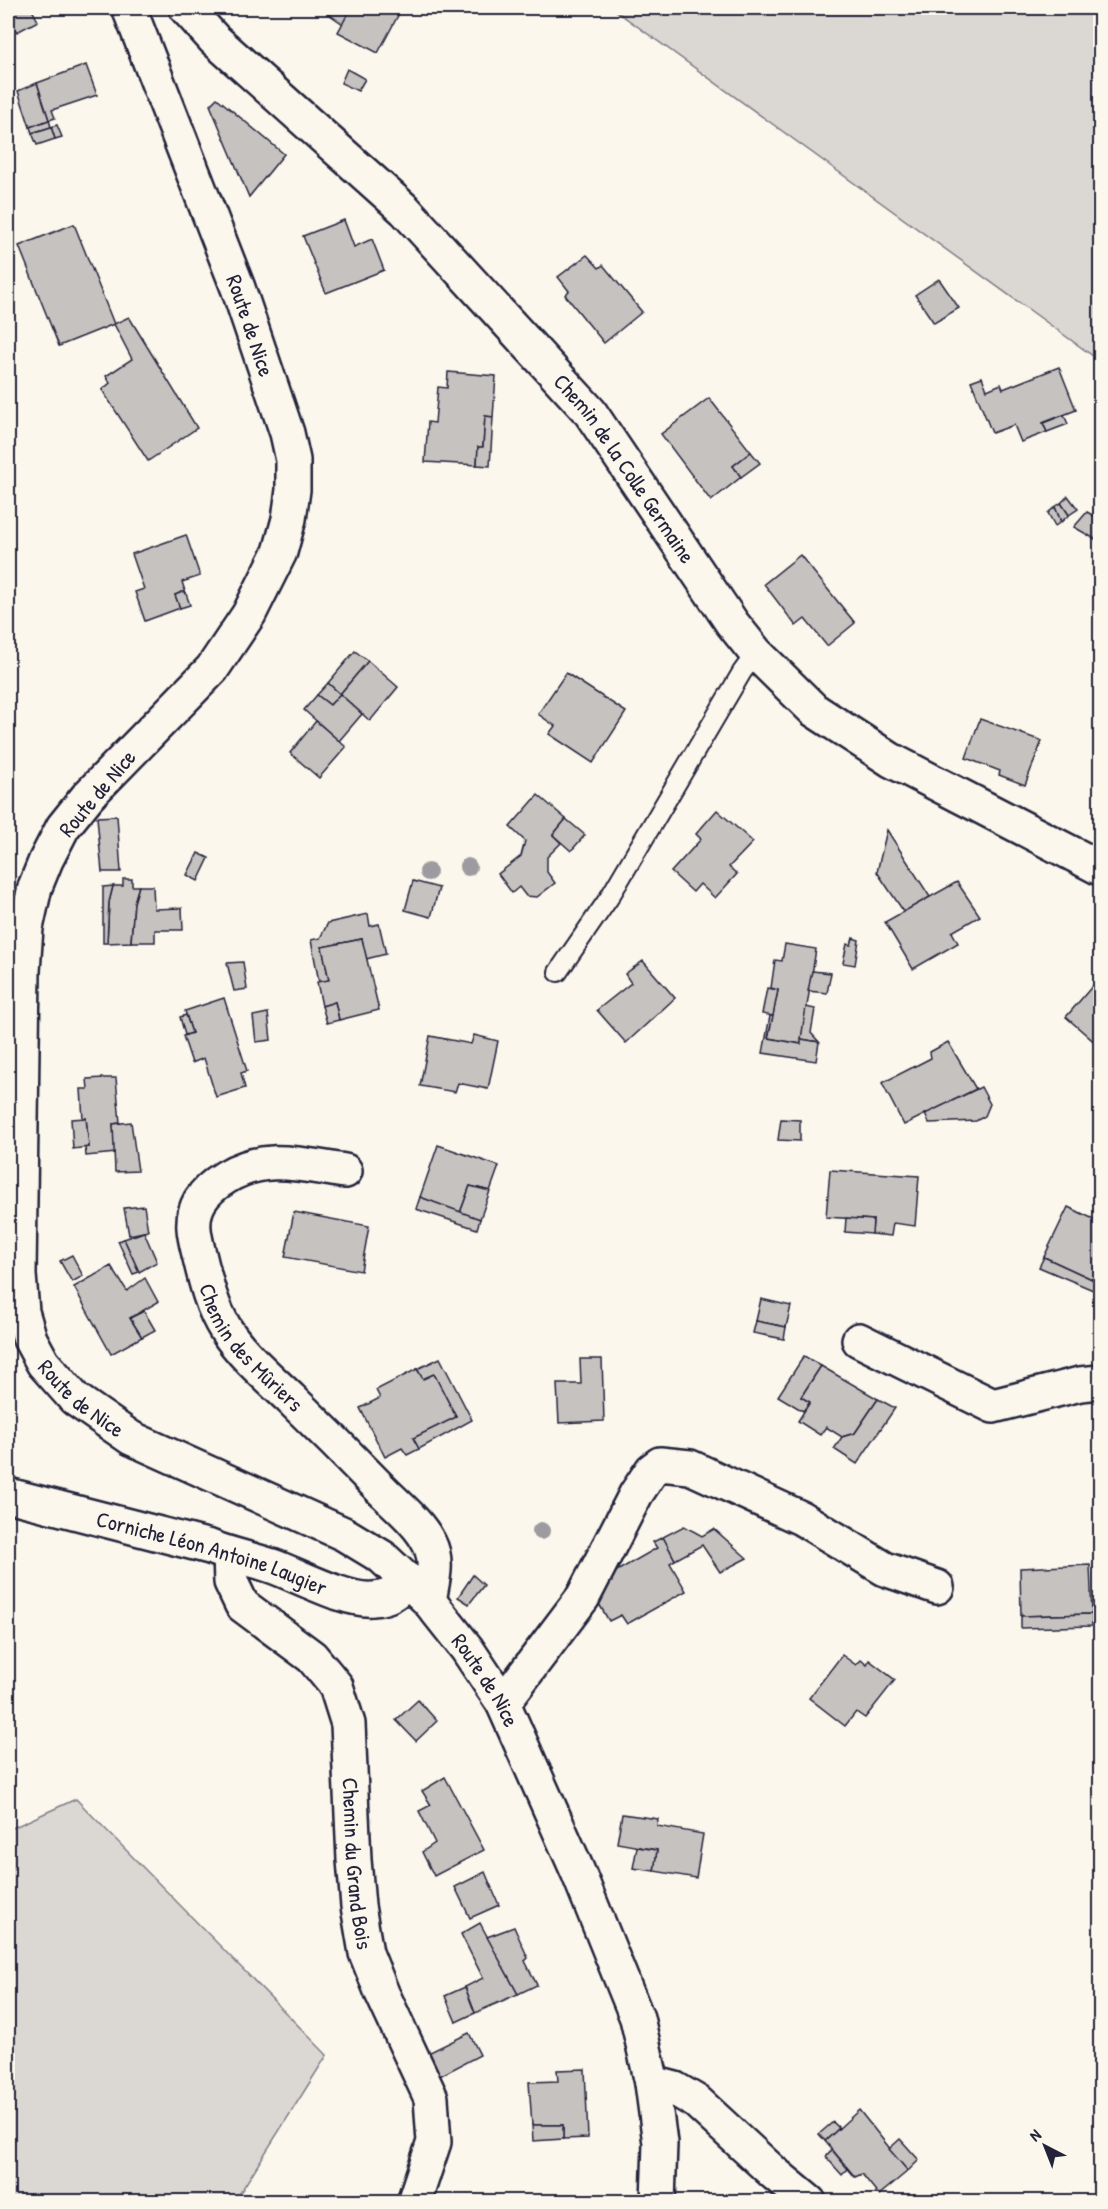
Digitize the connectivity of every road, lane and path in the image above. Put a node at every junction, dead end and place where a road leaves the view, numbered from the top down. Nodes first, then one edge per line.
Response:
1 (129, 8) edge
2 (186, 8) edge
3 (756, 654) junction
4 (1101, 868) edge
5 (558, 972) dead end
6 (345, 1171) dead end
7 (859, 1340) dead end
8 (1101, 1382) edge
9 (8, 1495) edge
10 (230, 1555) junction
11 (937, 1587) dead end
12 (419, 1591) junction
13 (503, 1703) junction
14 (652, 2083) junction
15 (414, 2202) edge
16 (658, 2202) edge
17 (809, 2202) edge

1 - 12 street, Route de Nice
2 - 3 street, Chemin de la Colle Germaine
3 - 4 street, Chemin de la Colle Germaine
3 - 5 lane
6 - 12 street, Chemin des Mûriers
7 - 8 street
9 - 10 street, Corniche Léon Antoine Laugier
10 - 12 street, Corniche Léon Antoine Laugier
10 - 15 street, Chemin du Grand Bois
11 - 13 street
12 - 13 street, Route de Nice
13 - 14 street, Route de Nice
14 - 16 street, Route de Nice
14 - 17 street

